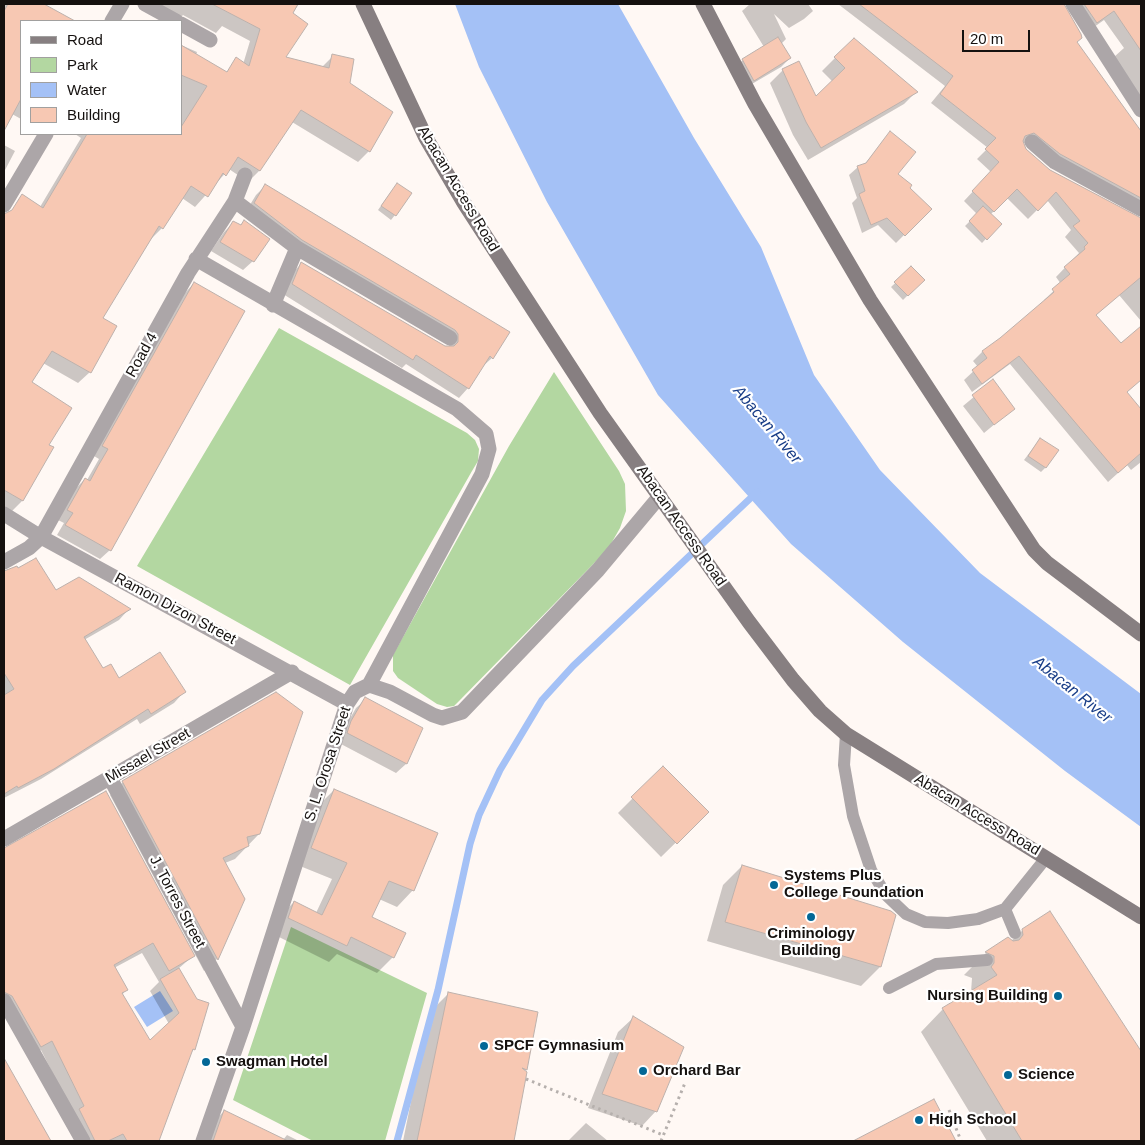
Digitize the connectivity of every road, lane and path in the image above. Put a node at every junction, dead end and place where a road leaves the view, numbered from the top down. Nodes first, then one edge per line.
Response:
1 (122, 4) edge
2 (145, 4) edge
3 (363, 4) edge
4 (703, 4) edge
5 (1073, 4) edge
6 (113, 20) edge
7 (174, 20) edge
8 (182, 25) edge
9 (210, 40) dead end
10 (1141, 110) edge
11 (45, 135) edge
12 (1032, 142) dead end
13 (245, 175) dead end
14 (235, 201) junction
15 (4, 206) edge
16 (1141, 209) edge
17 (296, 248) junction
18 (196, 259) junction
19 (273, 305) junction
20 (450, 338) dead end
21 (660, 496) junction
22 (4, 514) edge
23 (41, 537) junction
24 (4, 562) edge
25 (1141, 634) edge
26 (292, 672) junction
27 (369, 685) junction
28 (347, 704) junction
29 (846, 734) junction
30 (110, 778) junction
31 (4, 839) edge
32 (1046, 858) junction
33 (1004, 909) junction
34 (1141, 917) edge
35 (1015, 933) dead end
36 (986, 960) dead end
37 (889, 988) dead end
38 (4, 1001) edge
39 (243, 1027) junction
40 (526, 1079) dead end
41 (685, 1083) dead end
42 (949, 1110) dead end
43 (663, 1135) junction
44 (83, 1141) edge
45 (203, 1141) edge
46 (661, 1141) edge
47 (961, 1141) edge

1 - 6 street
2 - 7 street
3 - 21 street, Abacan Access Road
4 - 25 street
5 - 10 street
8 - 9 street
11 - 15 street
12 - 16 street
13 - 14 street, Road 4
14 - 17 street
14 - 18 street, Road 4
17 - 19 street
17 - 20 street
18 - 19 street
18 - 23 street, Road 4
19 - 27 street
21 - 27 street
21 - 29 street, Abacan Access Road
22 - 23 street, Ramon Dizon Street
23 - 24 street
23 - 26 street, Ramon Dizon Street
26 - 28 street, Ramon Dizon Street
26 - 30 street, Missael Street
27 - 28 street, S. L. Orosa Street
28 - 39 street, S. L. Orosa Street
29 - 32 street, Abacan Access Road
29 - 33 lane
30 - 31 street, Missael Street
30 - 39 street, J. Torres Street
32 - 33 lane
32 - 34 street, Abacan Access Road
33 - 35 lane
36 - 37 lane
38 - 44 street
39 - 45 street, S. L. Orosa Street
40 - 43 path
41 - 43 path
42 - 47 path
43 - 46 path

